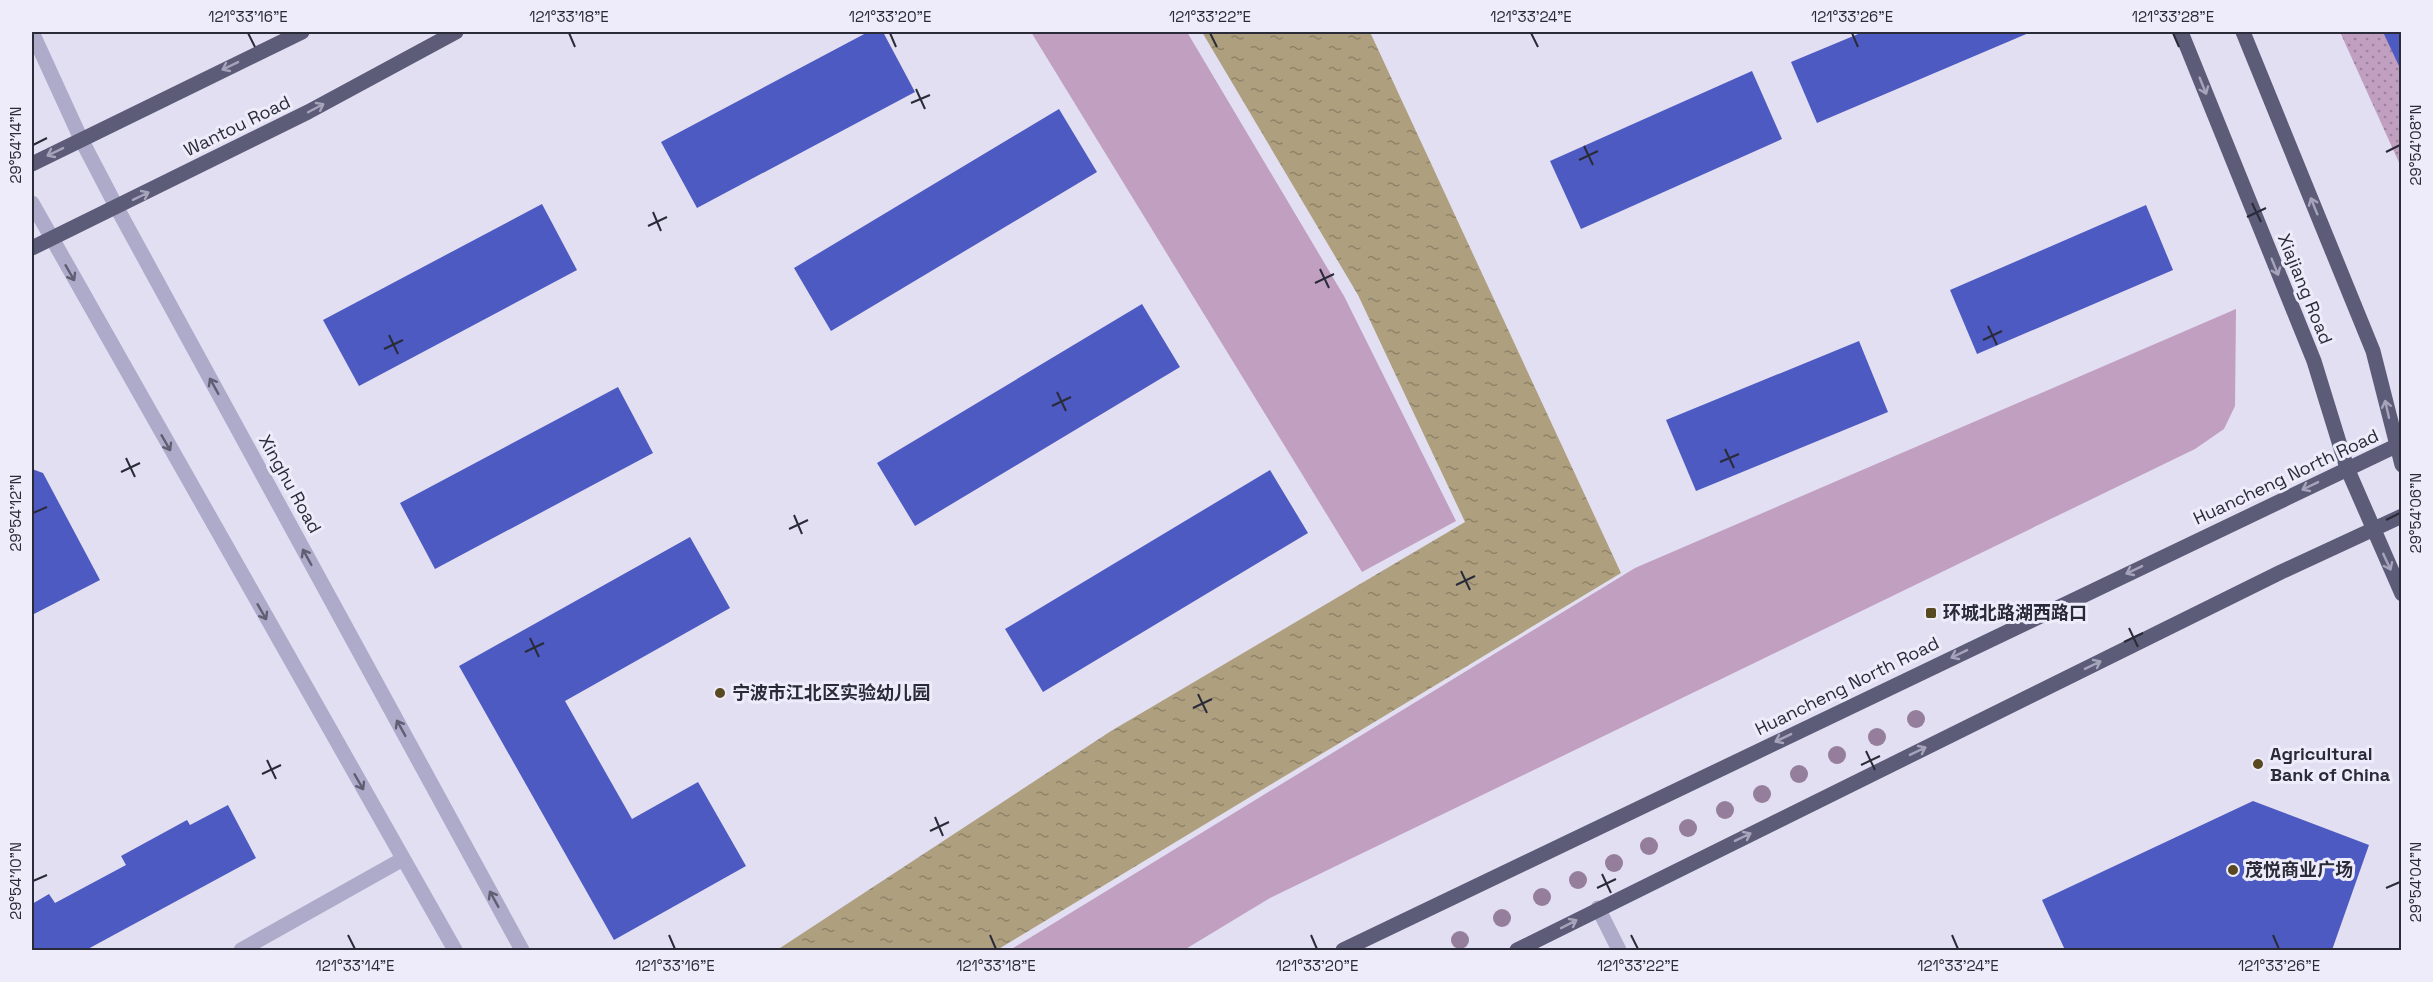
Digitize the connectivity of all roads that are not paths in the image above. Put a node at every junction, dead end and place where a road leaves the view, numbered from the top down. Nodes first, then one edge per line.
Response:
1 (32, 32) edge
2 (302, 32) edge
3 (456, 32) edge
4 (2181, 32) edge
5 (2243, 32) edge
6 (81, 140) junction
7 (32, 164) edge
8 (32, 204) edge
9 (117, 208) junction
10 (50, 239) junction
11 (32, 248) edge
12 (2398, 445) edge
13 (2402, 465) edge
14 (2347, 468) junction
15 (2402, 516) edge
16 (2372, 530) junction
17 (2402, 594) edge
18 (403, 859) junction
19 (1598, 908) junction
20 (241, 951) edge
21 (455, 951) edge
22 (522, 951) edge
23 (1343, 951) edge
24 (1517, 951) edge
25 (1619, 951) edge

1 - 6 street, Xinghu Road
2 -> 6 main road
9 -> 3 main road, Wantou Road
4 -> 14 main road, Xiajiang Road
12 -> 5 main road
6 -> 7 main road
6 - 9 street, Xinghu Road
8 - 10 street
9 - 10 main road, Wantou Road
22 -> 9 street, Xinghu Road
10 - 11 main road, Wantou Road
10 -> 18 street
12 - 13 main road
12 - 14 main road, Huancheng North Road
14 - 16 main road, Xiajiang Road
14 -> 23 main road, Huancheng North Road
15 - 16 main road
16 -> 17 main road, Xiajiang Road
19 -> 16 main road
18 - 20 street
18 - 21 street
24 -> 19 main road
19 - 25 street

